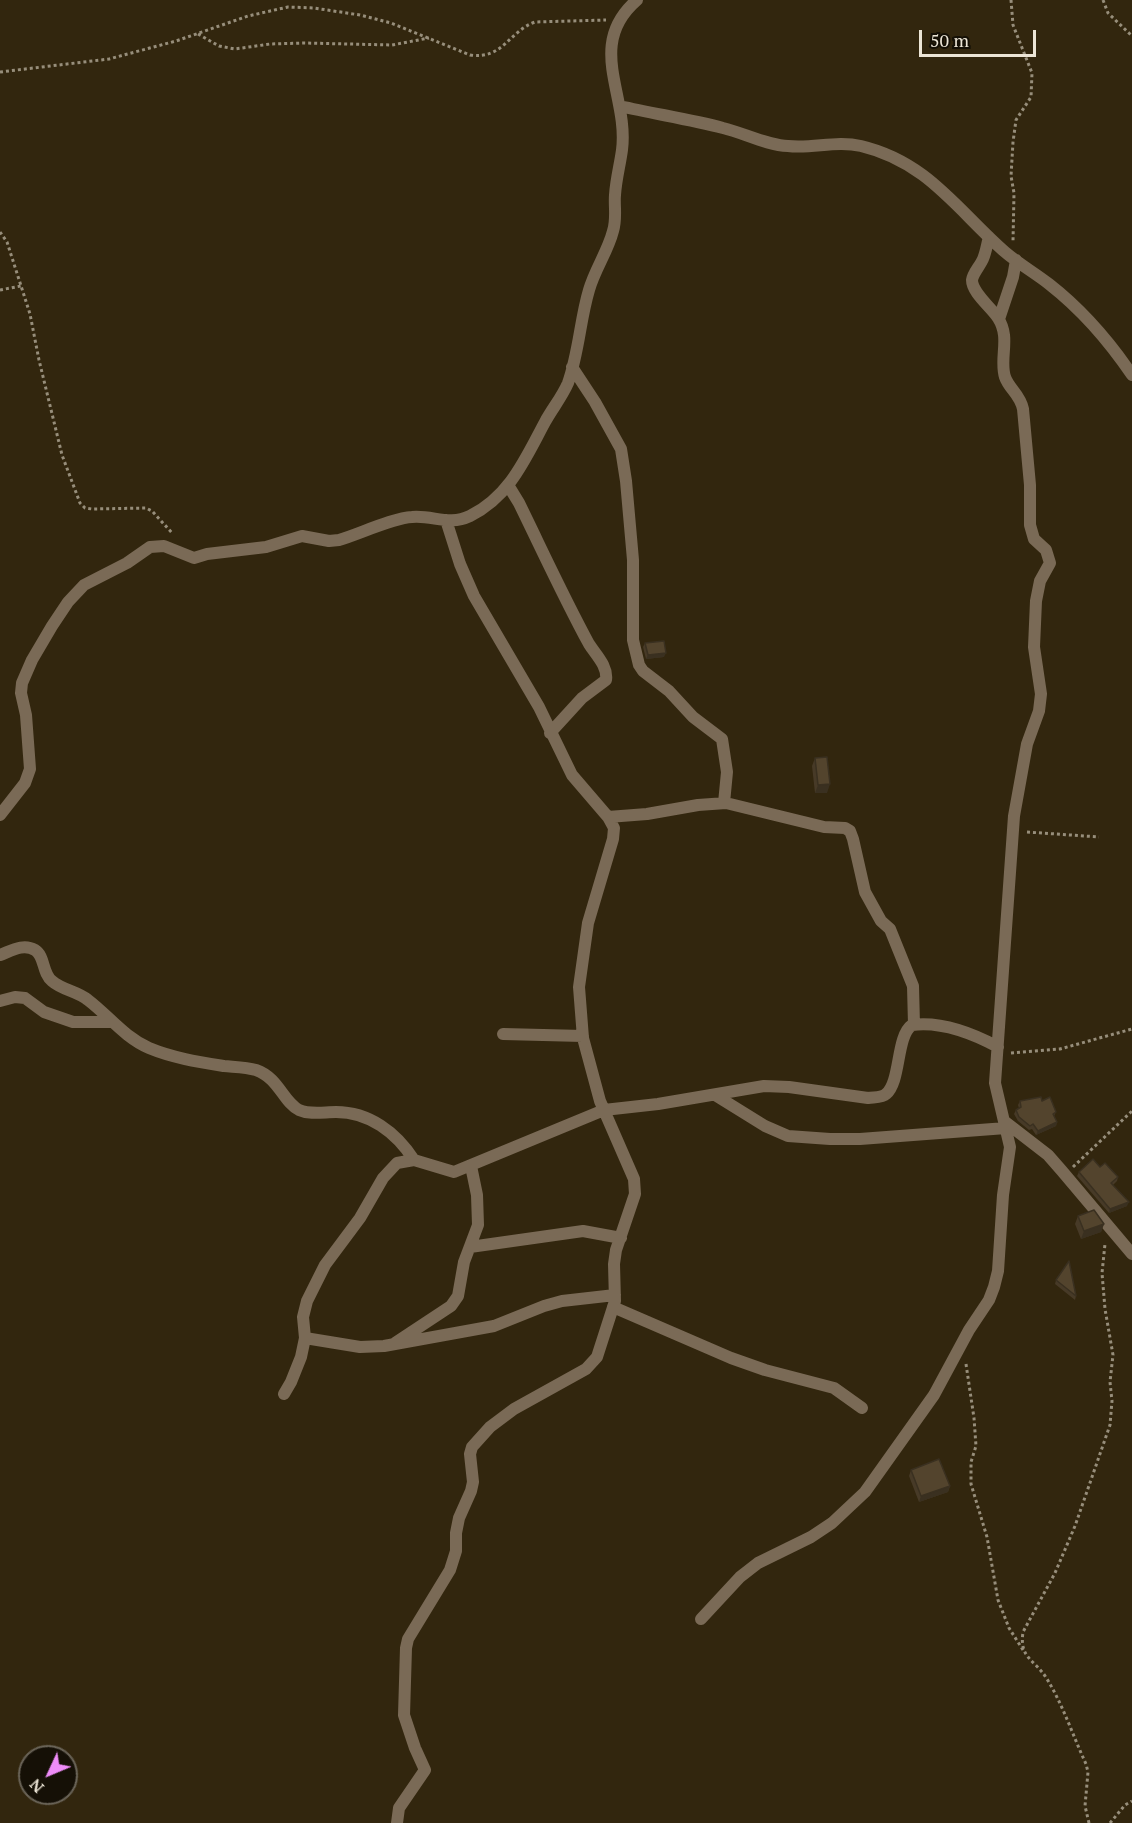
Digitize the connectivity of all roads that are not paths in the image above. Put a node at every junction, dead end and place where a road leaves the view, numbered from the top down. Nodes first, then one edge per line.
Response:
1 (637, 0) edge
2 (620, 106) junction
3 (989, 237) junction
4 (1016, 260) junction
5 (999, 319) junction
6 (572, 367) junction
7 (1132, 375) edge
8 (508, 485) junction
9 (446, 520) junction
10 (550, 733) junction
11 (724, 803) junction
12 (0, 815) edge
13 (608, 817) junction
14 (0, 955) edge
15 (0, 1001) edge
16 (112, 1022) junction
17 (915, 1024) junction
18 (503, 1034) dead end
19 (583, 1036) junction
20 (998, 1051) junction
21 (715, 1095) junction
22 (604, 1110) junction
23 (1005, 1124) junction
24 (414, 1160) junction
25 (471, 1166) junction
26 (621, 1238) junction
27 (470, 1247) junction
28 (1132, 1254) edge
29 (614, 1301) junction
30 (305, 1338) junction
31 (391, 1345) junction
32 (284, 1394) dead end
33 (862, 1408) dead end
34 (701, 1619) dead end
35 (397, 1823) edge

1 - 2 street
2 - 3 street
2 - 6 street
3 - 4 street
3 - 5 street
4 - 5 street
4 - 7 street
5 - 20 street
6 - 8 street
6 - 11 street
8 - 9 street
8 - 10 street
9 - 10 street
9 - 12 street
10 - 13 street
11 - 13 street
11 - 17 street
13 - 19 street
14 - 16 street
15 - 16 street
16 - 24 street
17 - 20 street
17 - 21 street
18 - 19 street
19 - 22 street
20 - 23 street
21 - 22 street
21 - 23 street
22 - 25 street
22 - 26 street
23 - 28 street
23 - 34 street
24 - 25 street
24 - 30 street
25 - 27 street
26 - 27 street
26 - 29 street
27 - 31 street
29 - 31 street
29 - 33 street
29 - 35 street
30 - 31 street
30 - 32 street

